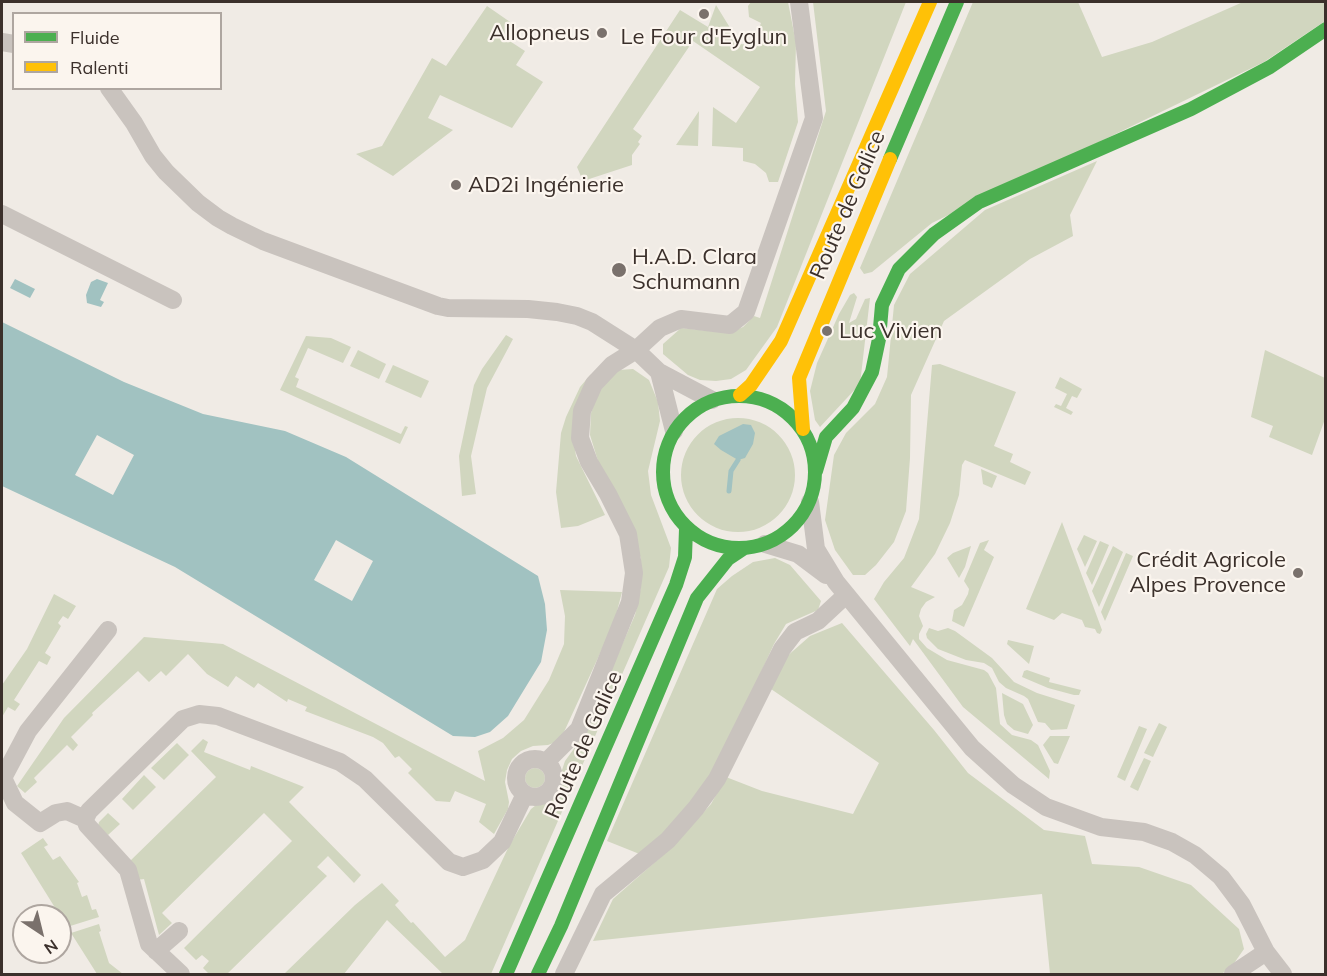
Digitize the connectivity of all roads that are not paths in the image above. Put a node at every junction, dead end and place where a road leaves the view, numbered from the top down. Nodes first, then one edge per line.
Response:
1 (799, 2) edge
2 (930, 2) edge
3 (957, 2) edge
4 (1326, 29) edge
5 (110, 90) edge
6 (2, 214) edge
7 (173, 300) dead end
8 (636, 350) junction
9 (659, 372) junction
10 (740, 395) junction
11 (712, 400) junction
12 (803, 429) junction
13 (674, 431) junction
14 (816, 471) junction
15 (810, 502) junction
16 (686, 529) junction
17 (765, 544) junction
18 (743, 549) junction
19 (841, 589) junction
20 (108, 630) dead end
21 (546, 762) junction
22 (525, 794) junction
23 (85, 819) junction
24 (179, 931) dead end
25 (156, 951) junction
26 (1266, 952) junction
27 (181, 975) edge
28 (506, 975) edge
29 (538, 975) edge
30 (564, 975) edge
31 (1233, 975) edge
32 (1283, 975) edge

1 - 8 street
2 - 10 main road, Route de Galice
3 - 12 main road, Route de Galice
4 - 14 main road
5 - 8 street
6 - 7 street
8 - 9 street
8 - 21 street
9 - 11 street
9 - 13 street
10 - 11 main road
10 - 12 main road
11 - 13 main road
12 - 14 main road
13 - 16 main road
14 - 15 main road
15 - 17 main road
15 - 19 street
16 - 18 main road
16 - 28 main road, Route de Galice
17 - 18 main road
17 - 19 street
18 - 29 main road, Route de Galice
19 - 26 street
19 - 30 street
20 - 23 street
21 - 22 street
21 - 22 street
22 - 23 street
23 - 25 street
24 - 25 street
25 - 27 street
26 - 31 street
26 - 32 street

